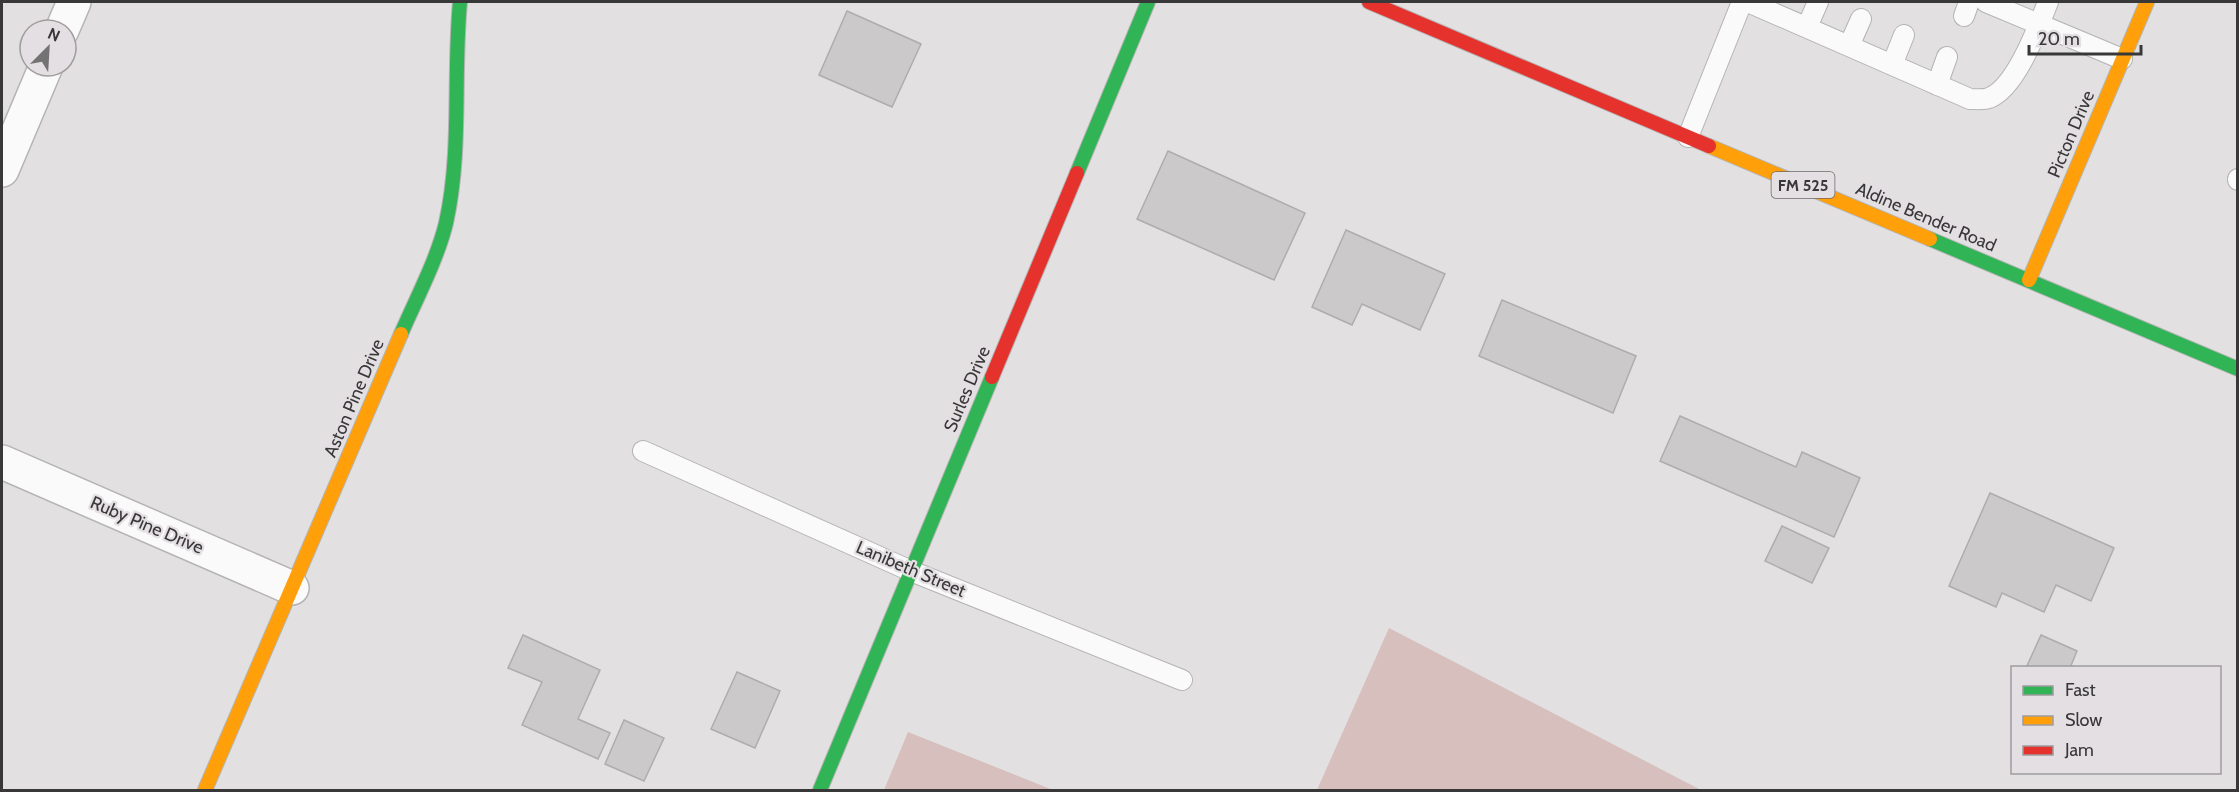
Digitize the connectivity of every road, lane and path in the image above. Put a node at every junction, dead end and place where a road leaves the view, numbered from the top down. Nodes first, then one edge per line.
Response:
1 (74, 2) edge
2 (460, 2) edge
3 (1148, 2) edge
4 (1369, 2) edge
5 (1742, 2) edge
6 (1748, 2) edge
7 (1818, 2) edge
8 (1986, 2) edge
9 (2048, 2) edge
10 (2147, 2) edge
11 (67, 18) edge
12 (1861, 19) dead end
13 (2039, 23) junction
14 (1807, 27) junction
15 (1904, 35) dead end
16 (1849, 46) junction
17 (1947, 57) dead end
18 (2122, 59) junction
19 (1892, 65) junction
20 (41, 78) edge
21 (1936, 85) junction
22 (1688, 137) junction
23 (2, 170) edge
24 (2029, 280) junction
25 (2238, 369) edge
26 (643, 451) dead end
27 (2, 462) edge
28 (911, 571) junction
29 (292, 588) junction
30 (1182, 680) dead end
31 (206, 790) edge
32 (819, 790) edge

1 - 11 street
2 - 29 street, Aston Pine Drive
3 - 28 street, Surles Drive
4 - 22 street, Aldine Bender Road / FM 525
5 - 22 lane
6 - 14 lane
7 - 14 lane
8 - 13 lane
9 - 13 lane
10 - 18 street, Picton Drive
12 - 16 lane
13 - 18 lane
13 - 21 lane
14 - 16 lane
15 - 19 lane
16 - 19 lane
17 - 21 lane
18 - 24 street, Picton Drive
19 - 21 lane
20 - 23 street
22 - 24 street, Aldine Bender Road / FM 525
24 - 25 street, Aldine Bender Road / FM 525
26 - 28 lane, Lanibeth Street
27 - 29 street, Ruby Pine Drive
28 - 30 lane, Lanibeth Street
28 - 32 street, Surles Drive
29 - 31 street, Aston Pine Drive

